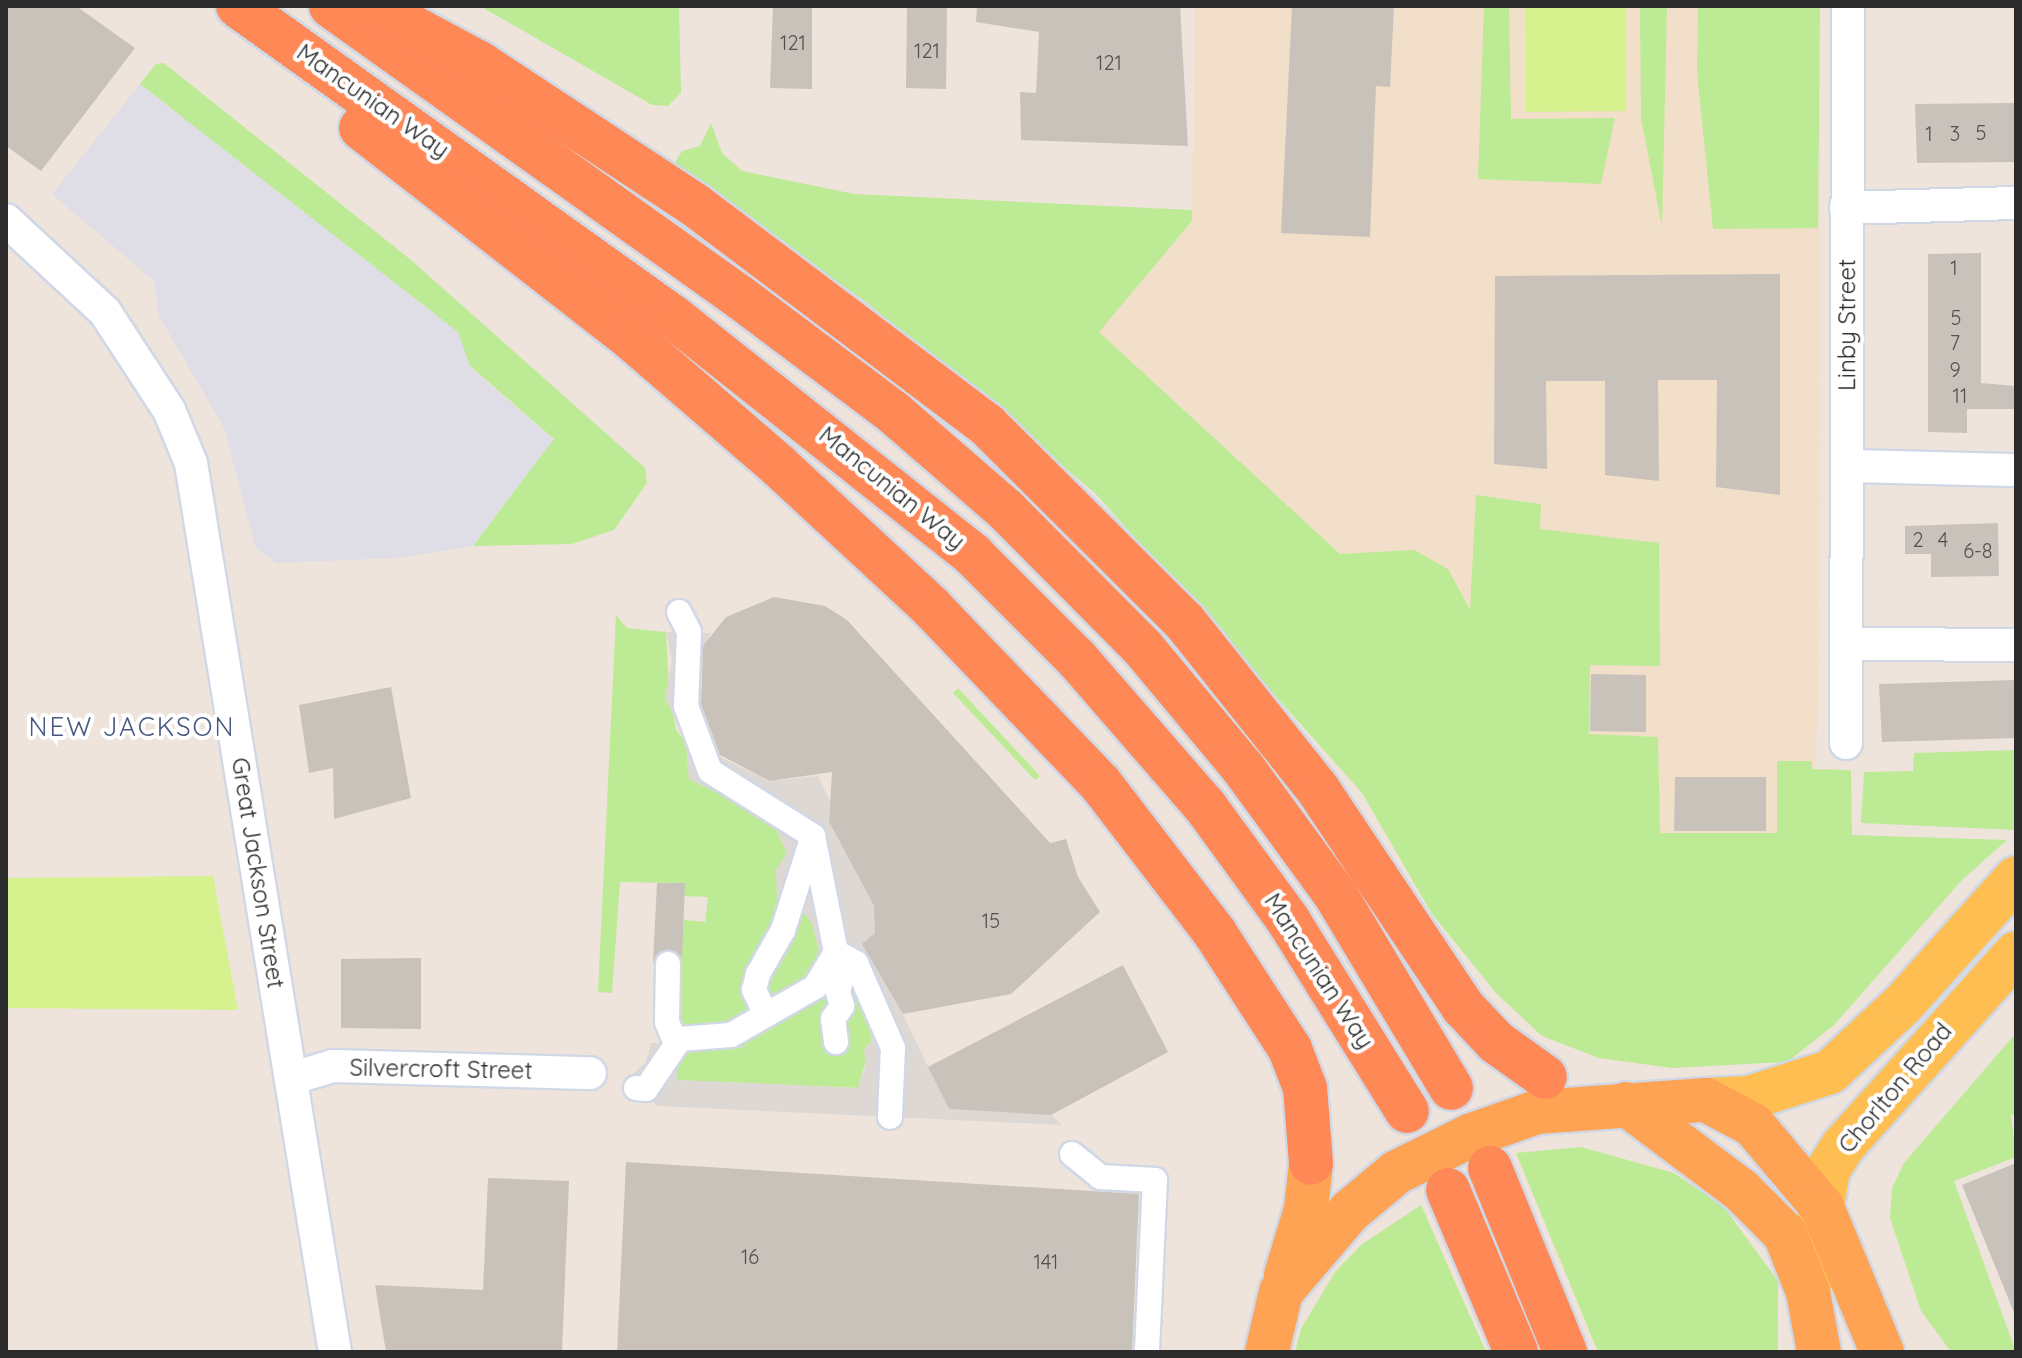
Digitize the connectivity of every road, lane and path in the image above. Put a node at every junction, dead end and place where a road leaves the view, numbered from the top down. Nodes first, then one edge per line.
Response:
1 (224, 6) edge
2 (238, 6) edge
3 (331, 6) edge
4 (373, 6) edge
5 (1848, 6) edge
6 (2016, 203) edge
7 (1846, 208) junction
8 (6, 220) edge
9 (1848, 466) junction
10 (2016, 470) edge
11 (679, 612) dead end
12 (1847, 644) junction
13 (2016, 645) edge
14 (1846, 743) dead end
15 (813, 836) junction
16 (2016, 878) edge
17 (2016, 953) edge
18 (842, 955) junction
19 (668, 964) dead end
20 (765, 1013) junction
21 (836, 1042) dead end
22 (676, 1044) junction
23 (590, 1073) dead end
24 (293, 1078) junction
25 (636, 1088) dead end
26 (1451, 1088) dead end
27 (1706, 1100) junction
28 (1615, 1104) junction
29 (1407, 1111) dead end
30 (890, 1117) dead end
31 (1072, 1154) dead end
32 (1490, 1168) dead end
33 (1448, 1190) dead end
34 (1822, 1207) junction
35 (1808, 1292) junction
36 (1265, 1331) edge
37 (335, 1352) edge
38 (1147, 1352) edge
39 (1516, 1352) edge
40 (1565, 1352) edge
41 (1819, 1352) edge
42 (1882, 1352) edge

1 - 36 highway
2 - 29 highway, Mancunian Way
3 - 26 highway
4 - 28 highway
5 - 7 street, Linby Street
6 - 7 street
7 - 9 street, Linby Street
8 - 24 street, Great Jackson Street
9 - 10 street
9 - 12 street, Linby Street
11 - 15 street
12 - 13 street
12 - 14 street, Linby Street
15 - 18 street
15 - 20 street
16 - 27 main road, Chorlton Road
17 - 34 main road, Chorlton Road
18 - 20 street
18 - 21 street
18 - 30 street
19 - 22 street
20 - 22 street
22 - 25 street
23 - 24 street, Silvercroft Street
24 - 37 street, Great Jackson Street
27 - 28 highway
27 - 34 highway
28 - 35 highway
28 - 36 highway
31 - 38 street
32 - 40 highway
33 - 39 highway
34 - 35 main road, Chorlton Road
34 - 42 highway
35 - 41 highway

